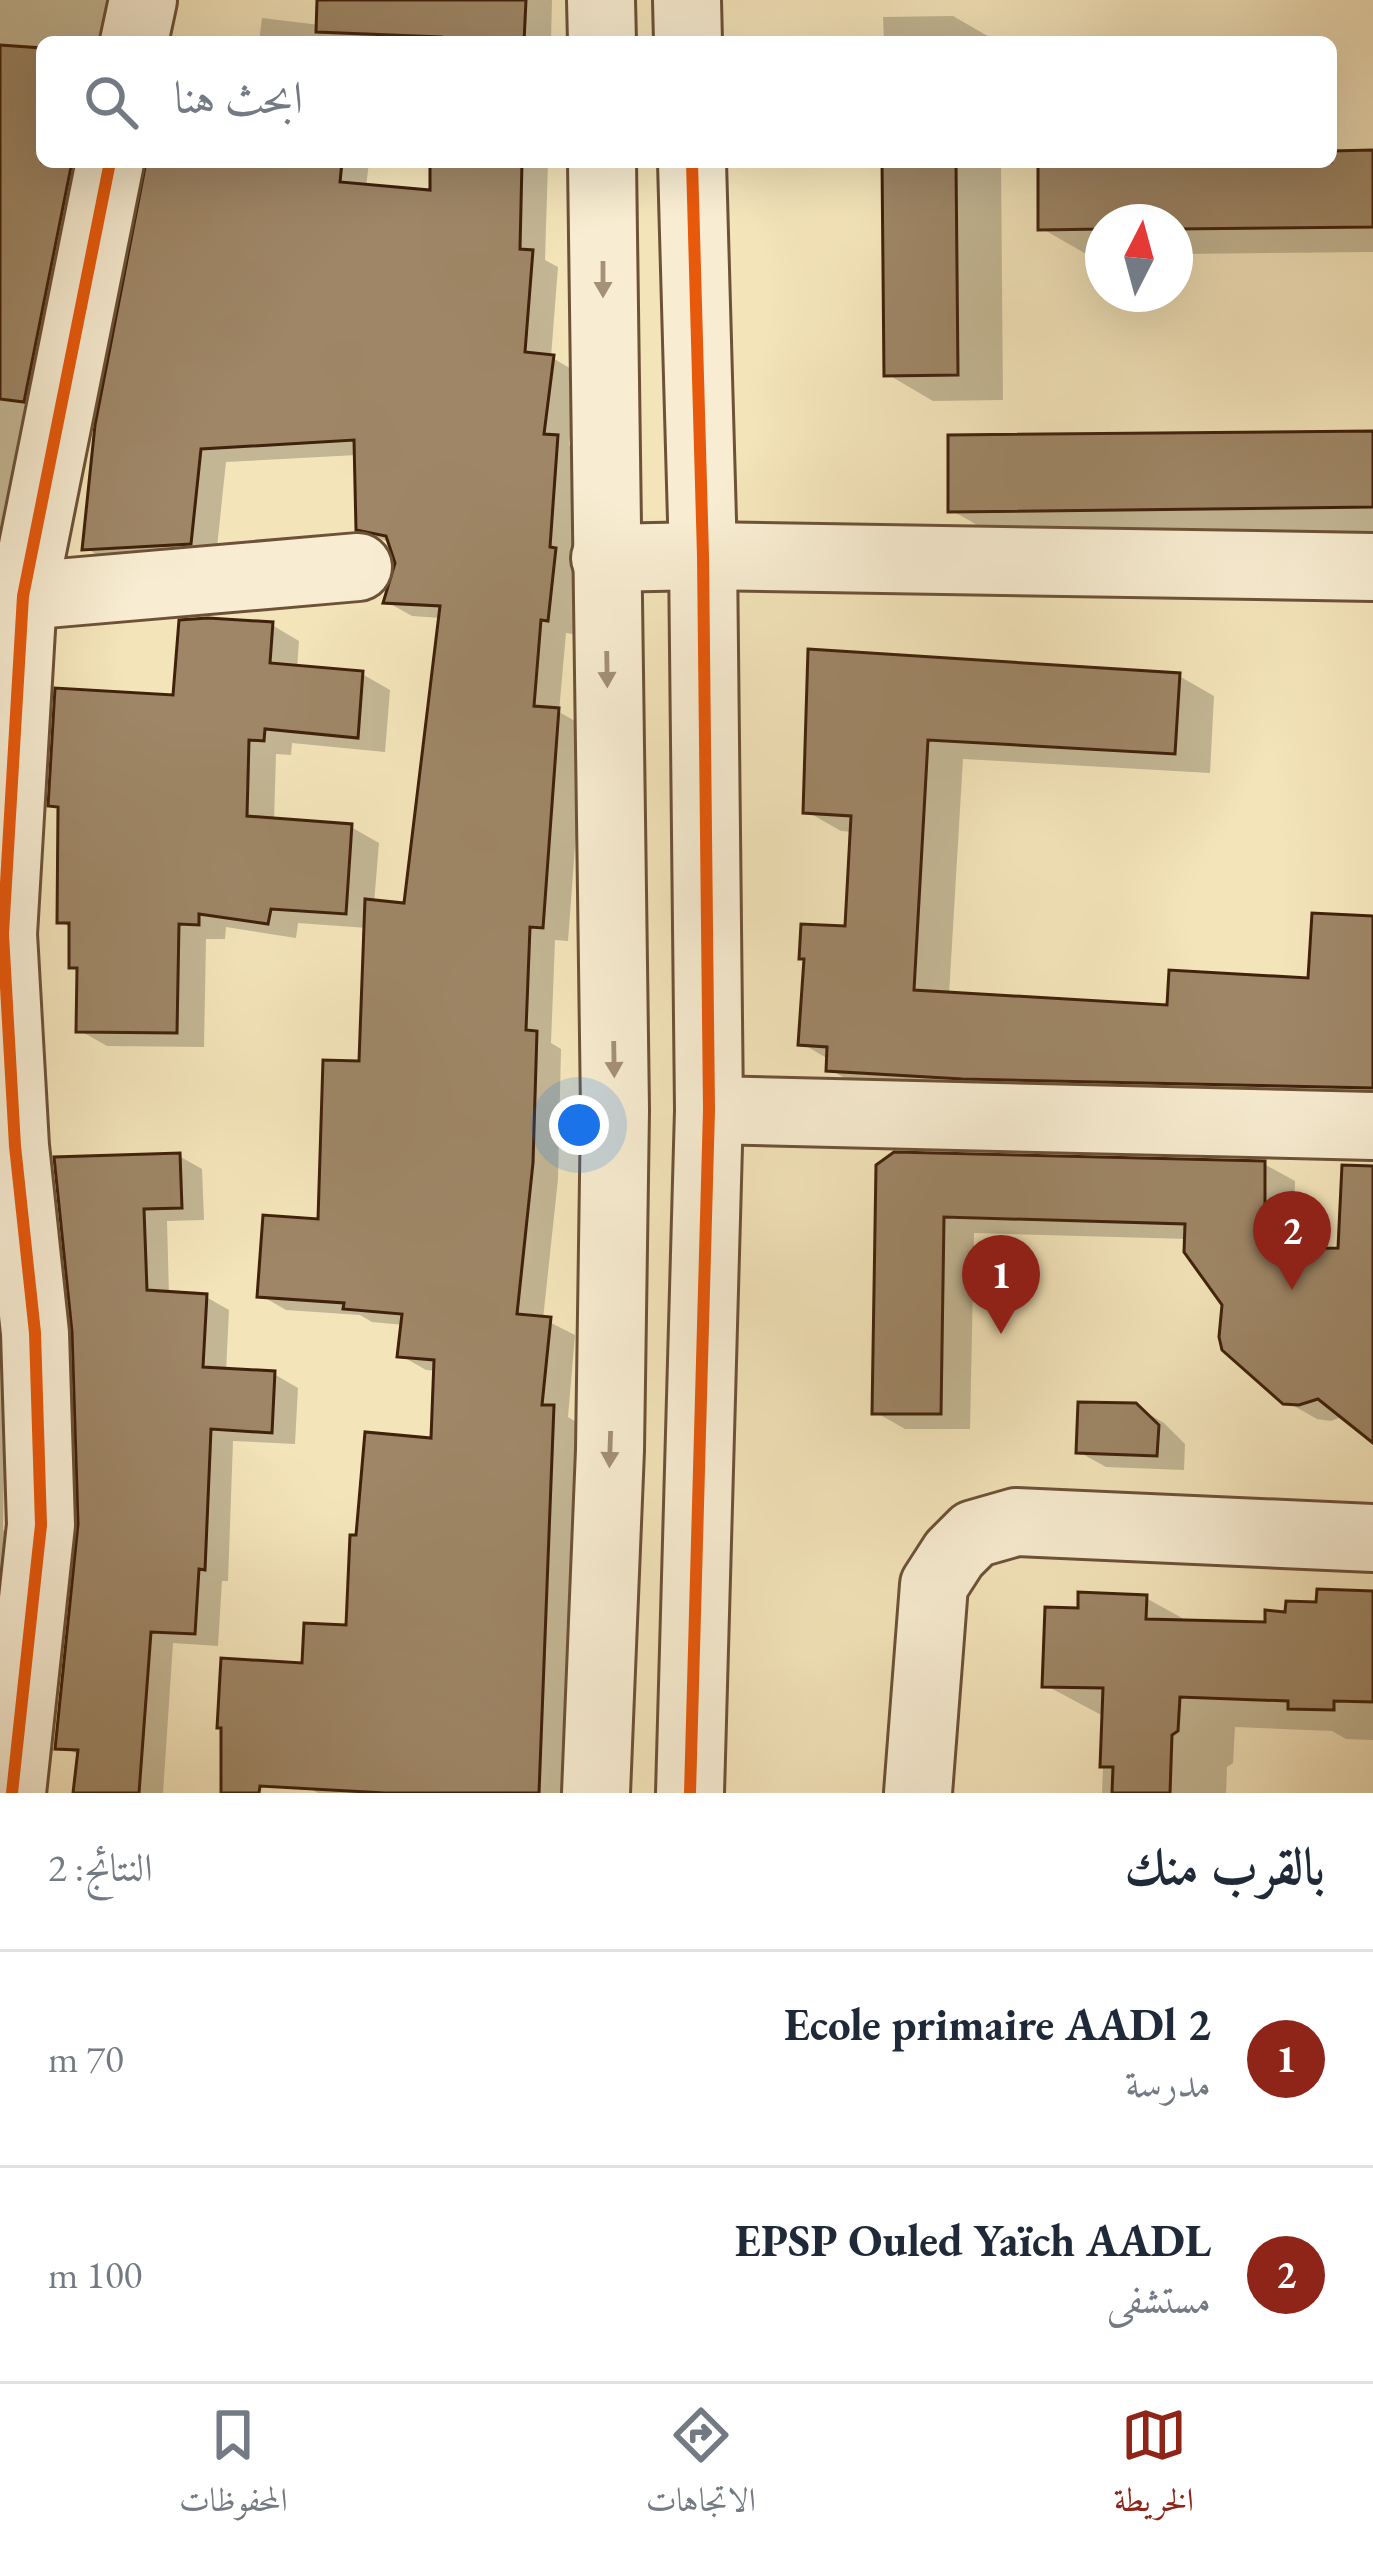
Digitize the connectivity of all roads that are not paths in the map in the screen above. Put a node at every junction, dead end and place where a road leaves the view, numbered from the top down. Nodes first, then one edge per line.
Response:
1 (143, 0) edge
2 (601, 0) edge
3 (687, 0) edge
4 (135, 36) edge
5 (602, 36) edge
6 (688, 36) edge
7 (109, 168) edge
8 (602, 168) edge
9 (692, 168) edge
10 (703, 556) junction
11 (605, 558) junction
12 (358, 567) dead end
13 (1373, 567) edge
14 (23, 596) junction
15 (2, 934) edge
16 (709, 1110) junction
17 (1373, 1126) edge
18 (1373, 1538) edge
19 (12, 1793) edge
20 (596, 1793) edge
21 (690, 1793) edge
22 (918, 1793) edge

1 - 4 street
2 - 5 street
3 - 6 street
7 - 14 street
8 -> 11 street
9 - 10 street
10 - 11 street
10 - 13 street
10 - 16 street
11 -> 20 street
12 - 14 street
14 - 15 street
15 - 19 street
16 - 17 street
16 - 21 street
18 - 22 street

